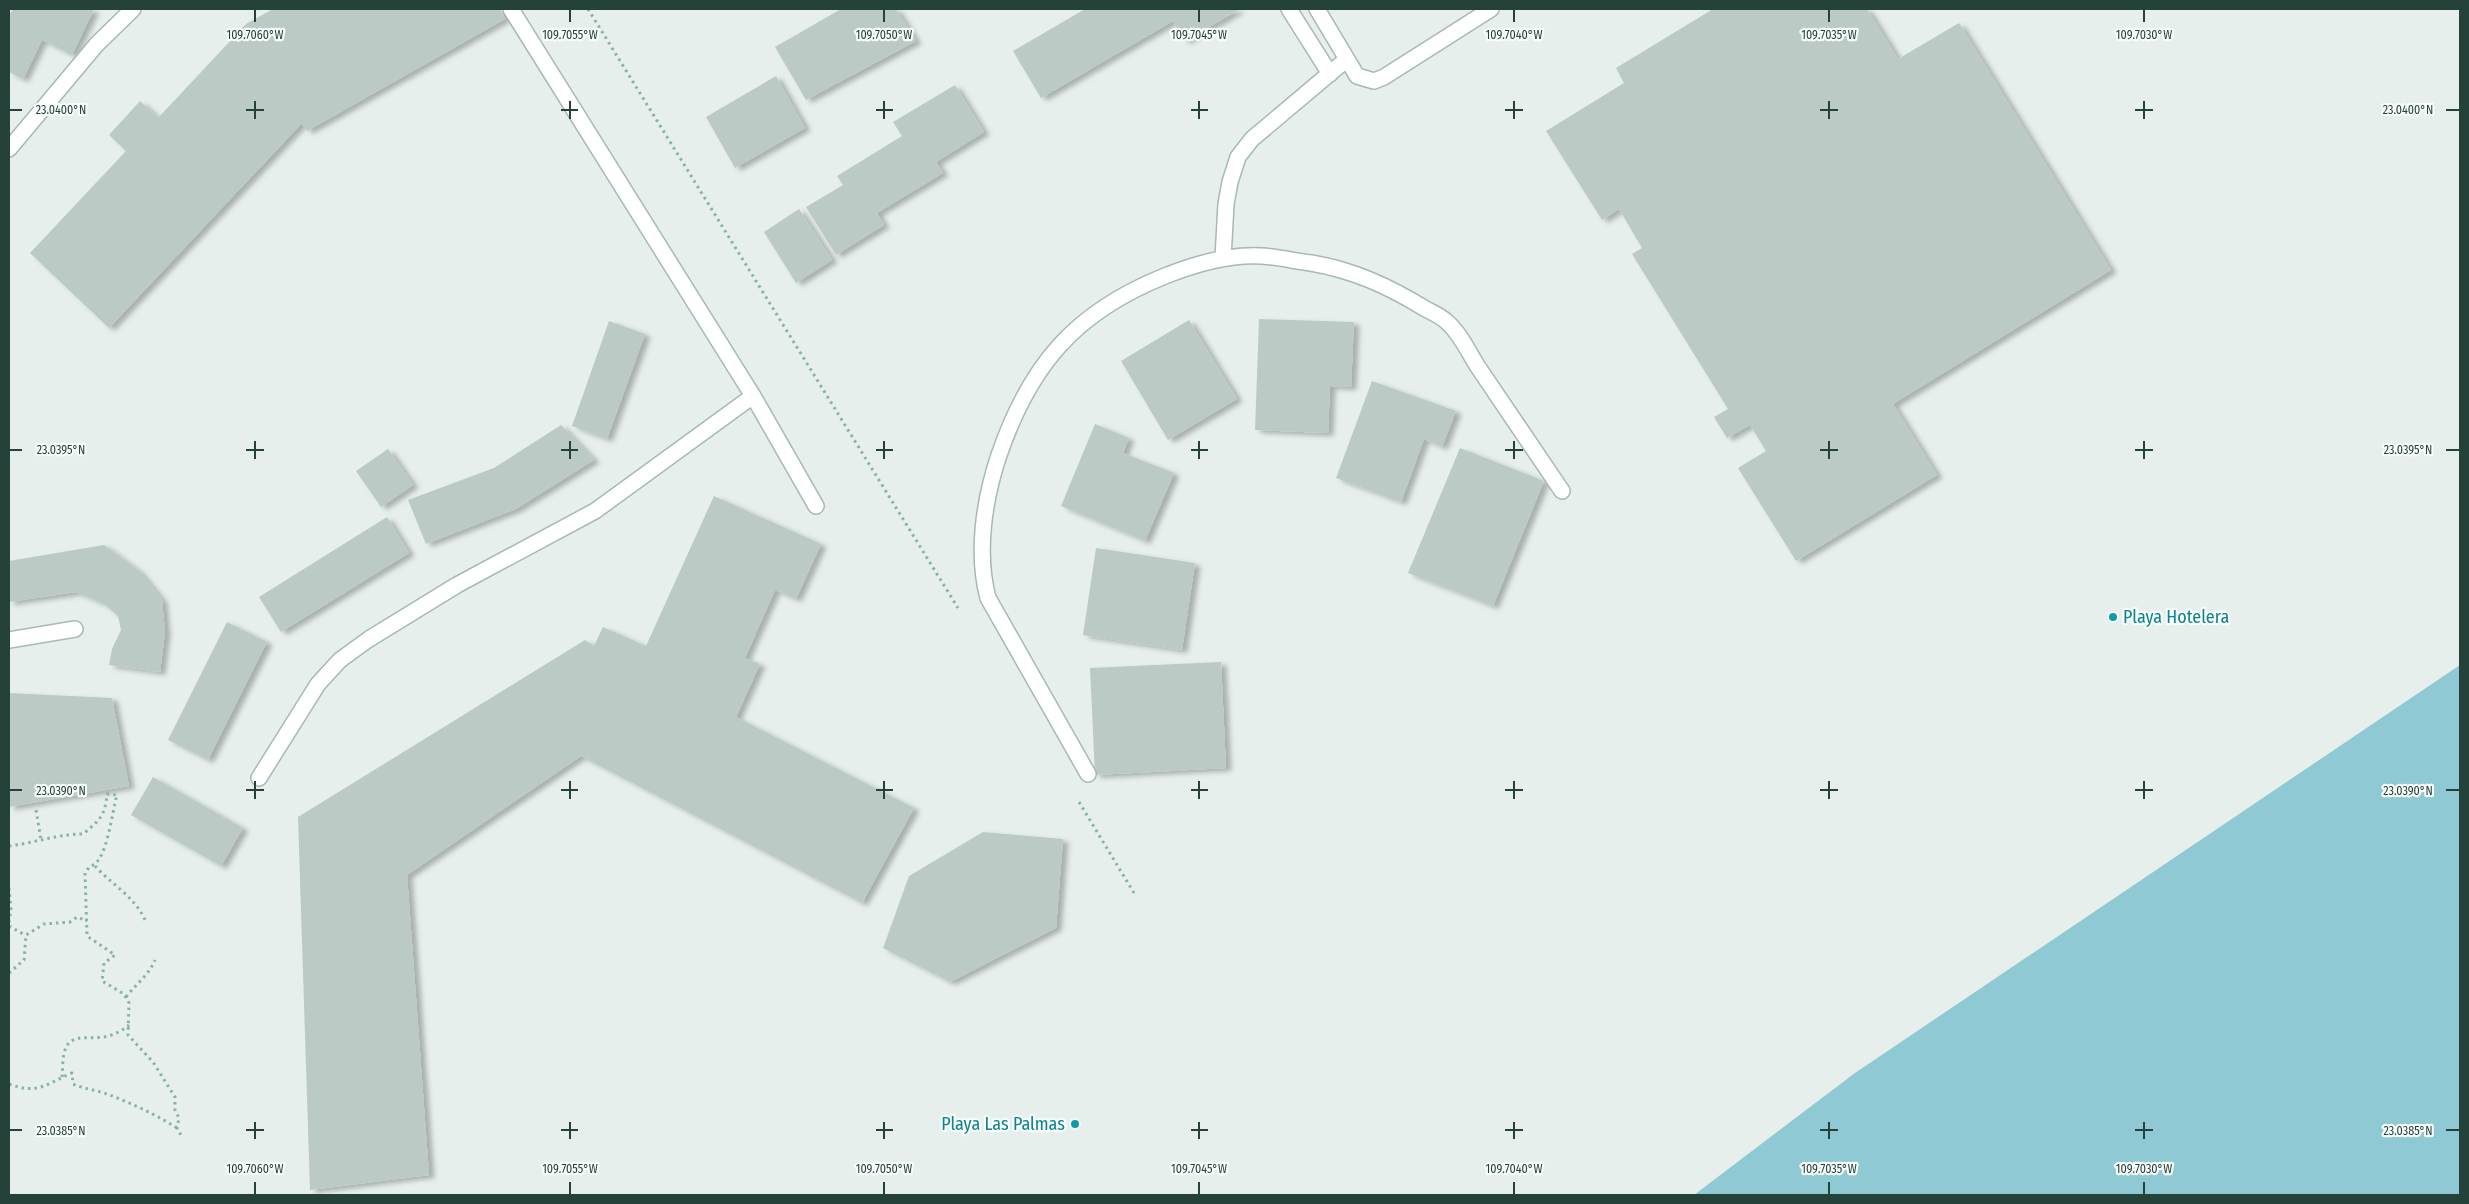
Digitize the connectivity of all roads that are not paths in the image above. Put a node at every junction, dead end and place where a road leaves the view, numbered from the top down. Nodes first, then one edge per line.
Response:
1 (133, 9) edge
2 (511, 9) edge
3 (1289, 9) edge
4 (1317, 9) edge
5 (1491, 9) edge
6 (1347, 59) junction
7 (1330, 74) junction
8 (9, 148) edge
9 (1223, 258) junction
10 (753, 396) junction
11 (1562, 491) dead end
12 (816, 506) dead end
13 (75, 629) dead end
14 (9, 640) edge
15 (1088, 774) dead end
16 (258, 778) dead end

1 - 8 street
2 - 10 street
3 - 7 street
4 - 6 street
5 - 6 street
6 - 7 street
7 - 9 street
9 - 11 street
9 - 15 street
10 - 12 street
10 - 16 street
13 - 14 street

